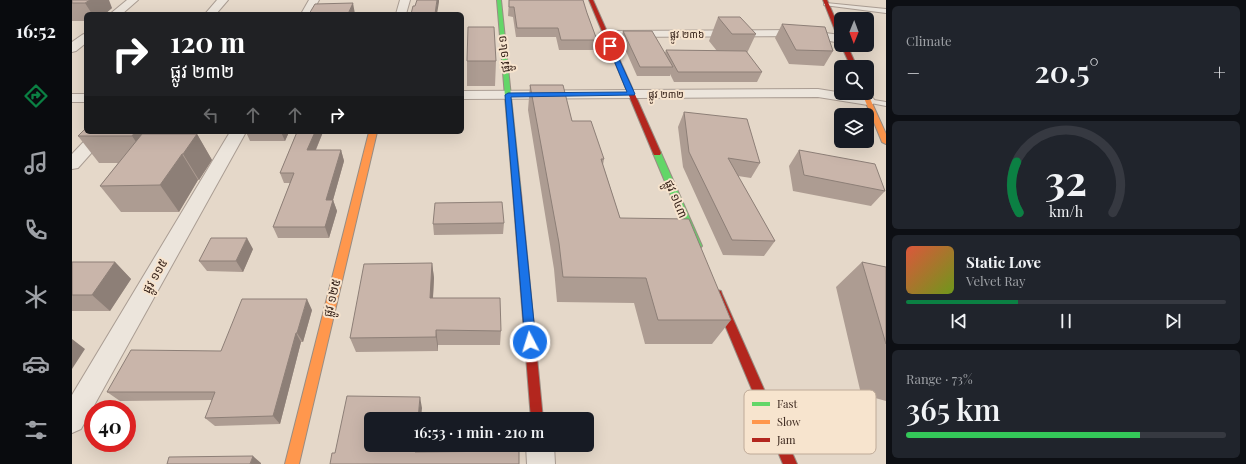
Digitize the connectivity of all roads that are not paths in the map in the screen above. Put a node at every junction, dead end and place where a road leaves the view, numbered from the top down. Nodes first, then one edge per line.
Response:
1 (133, 0) edge
2 (223, 0) edge
3 (314, 0) edge
4 (405, 0) edge
5 (499, 0) edge
6 (591, 0) edge
7 (825, 2) edge
8 (886, 11) edge
9 (118, 12) edge
10 (212, 12) edge
11 (307, 12) edge
12 (402, 12) edge
13 (834, 22) edge
14 (605, 34) junction
15 (834, 37) edge
16 (84, 39) edge
17 (72, 48) edge
18 (631, 94) junction
19 (834, 94) edge
20 (464, 95) edge
21 (508, 95) junction
22 (72, 98) edge
23 (84, 98) edge
24 (868, 100) edge
25 (874, 100) edge
26 (886, 104) edge
27 (100, 134) edge
28 (237, 134) edge
29 (373, 134) edge
30 (886, 142) edge
31 (72, 164) edge
32 (700, 254) edge
33 (712, 283) edge
34 (758, 390) edge
35 (536, 412) edge
36 (72, 420) edge
37 (540, 452) edge
38 (786, 454) edge
39 (292, 464) edge
40 (541, 464) edge
41 (790, 464) edge

1 - 9 street
2 - 10 street
3 - 11 street
4 - 12 street
5 - 21 street, ផ្លូវ ១៤១
6 - 14 street, ផ្លូវ ១៤៣
7 - 8 lane
7 - 13 street
14 - 15 street, ផ្លូវ ២៣៦
14 - 18 street, ផ្លូវ ១៤៣
16 - 17 street
18 - 19 street, ផ្លូវ ២៣២
18 - 21 street, ផ្លូវ ២៣២
18 - 32 street, ផ្លូវ ១៤៣
20 - 21 street, ផ្លូវ ២៣២
21 - 35 street, ផ្លូវ ១៤១
22 - 23 street
24 - 30 street
25 - 26 lane
27 - 31 street
28 - 36 street, ផ្លូវ ១១៥
29 - 39 street, ផ្លូវ ១២៥
33 - 34 street
37 - 40 street
38 - 41 street

